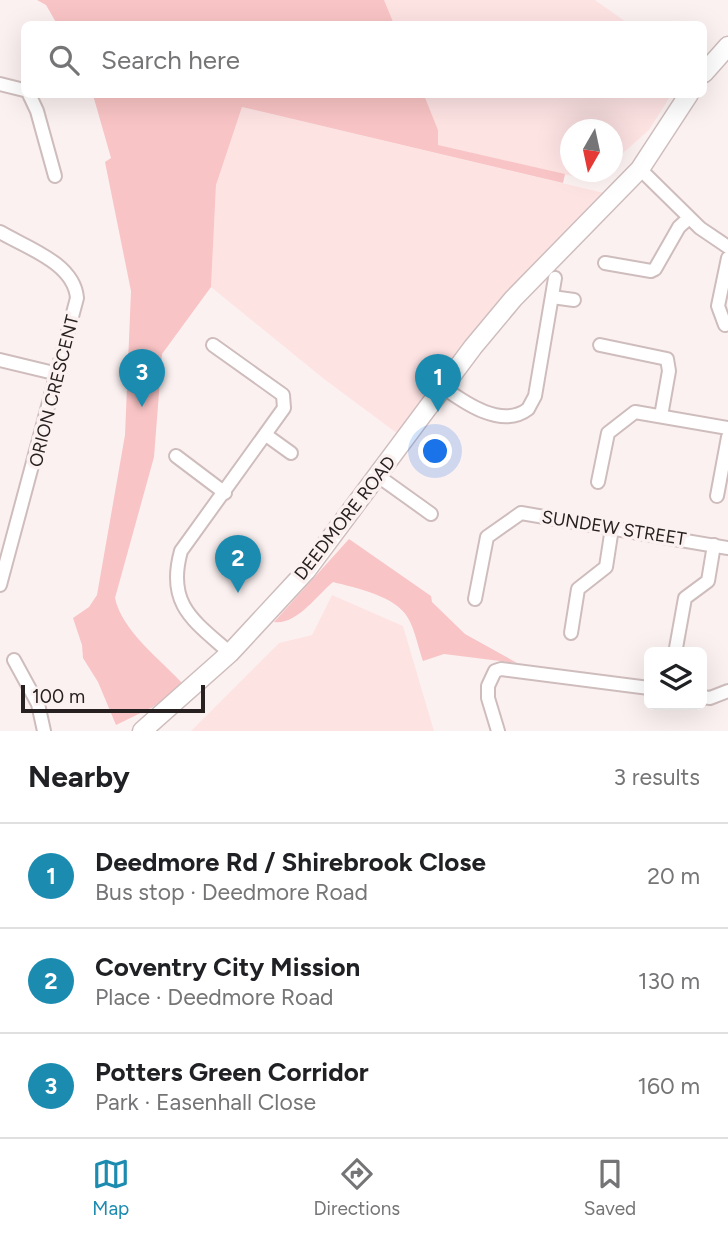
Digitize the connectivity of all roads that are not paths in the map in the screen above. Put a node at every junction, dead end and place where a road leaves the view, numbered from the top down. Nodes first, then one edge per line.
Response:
1 (728, 46) edge
2 (707, 70) edge
3 (0, 84) edge
4 (21, 89) edge
5 (31, 98) edge
6 (686, 98) edge
7 (640, 169) junction
8 (55, 176) dead end
9 (689, 218) junction
10 (0, 232) edge
11 (728, 247) edge
12 (728, 258) edge
13 (605, 263) dead end
14 (555, 278) dead end
15 (552, 297) junction
16 (574, 300) dead end
17 (725, 326) dead end
18 (214, 345) dead end
19 (600, 345) dead end
20 (0, 360) edge
21 (58, 374) junction
22 (444, 388) junction
23 (662, 416) junction
24 (728, 428) edge
25 (266, 435) junction
26 (728, 437) edge
27 (291, 453) dead end
28 (176, 456) dead end
29 (378, 476) junction
30 (598, 481) dead end
31 (225, 493) junction
32 (717, 496) dead end
33 (430, 514) dead end
34 (612, 528) junction
35 (714, 545) junction
36 (728, 548) edge
37 (0, 585) edge
38 (475, 599) dead end
39 (571, 633) dead end
40 (676, 647) edge
41 (230, 653) junction
42 (14, 660) dead end
43 (644, 687) edge
44 (728, 691) edge
45 (707, 698) edge
46 (44, 731) edge
47 (142, 731) edge
48 (498, 731) edge

1 - 2 street
3 - 4 street
5 - 8 street
6 - 7 street, DEEDMORE ROAD
7 - 9 street
7 - 22 street, DEEDMORE ROAD
9 - 11 street
9 - 13 street
10 - 21 street, ORION CRESCENT
12 - 17 street
14 - 15 street
15 - 16 street
15 - 22 street
18 - 25 street
19 - 23 street
20 - 21 street
21 - 37 street, ORION CRESCENT
22 - 29 street, DEEDMORE ROAD
23 - 24 street
23 - 30 street
25 - 27 street
25 - 31 street
26 - 32 street
28 - 31 street
29 - 33 street
29 - 41 street, DEEDMORE ROAD
31 - 41 street
34 - 35 street, SUNDEW STREET
34 - 38 street, SUNDEW STREET
34 - 39 street
35 - 36 street, SUNDEW STREET
35 - 40 street
41 - 47 street, DEEDMORE ROAD
42 - 46 street
43 - 48 street
44 - 45 street

